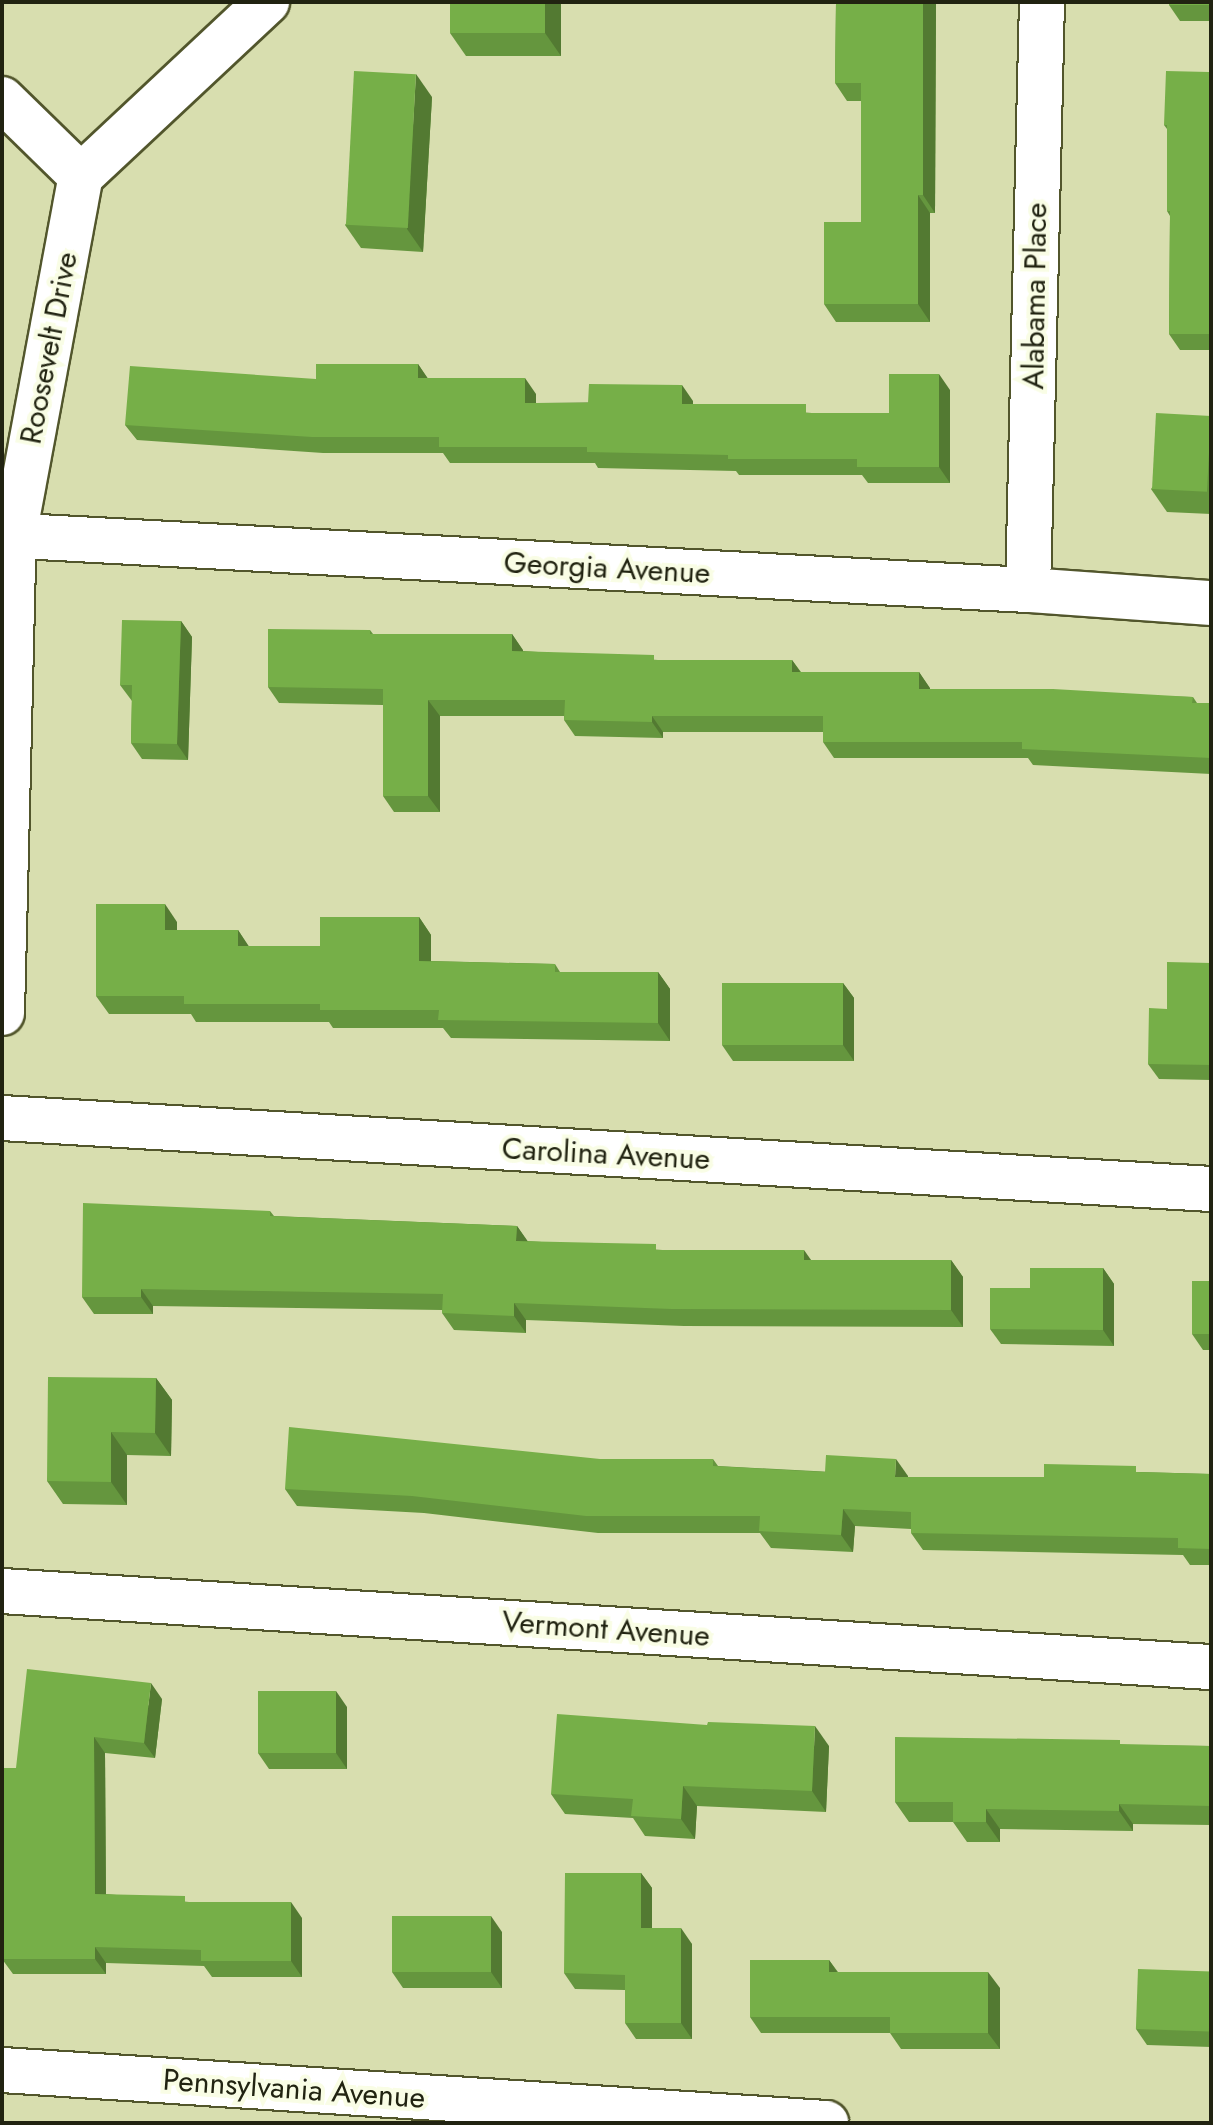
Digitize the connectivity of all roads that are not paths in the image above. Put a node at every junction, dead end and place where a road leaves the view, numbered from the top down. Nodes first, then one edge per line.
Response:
1 (267, 2) edge
2 (1042, 2) edge
3 (2, 99) edge
4 (81, 176) junction
5 (8, 536) edge
6 (1028, 590) junction
7 (1211, 603) edge
8 (2, 1013) edge
9 (2, 1118) edge
10 (1211, 1189) edge
11 (2, 1591) edge
12 (1211, 1667) edge
13 (2, 2070) edge
14 (826, 2123) edge

1 - 4 street
2 - 6 street, Alabama Place
3 - 4 street
4 - 5 street, Roosevelt Drive
5 - 6 street, Georgia Avenue
5 - 8 street, Roosevelt Drive
6 - 7 street, Georgia Avenue
9 - 10 street, Carolina Avenue
11 - 12 street, Vermont Avenue
13 - 14 street, Pennsylvania Avenue

